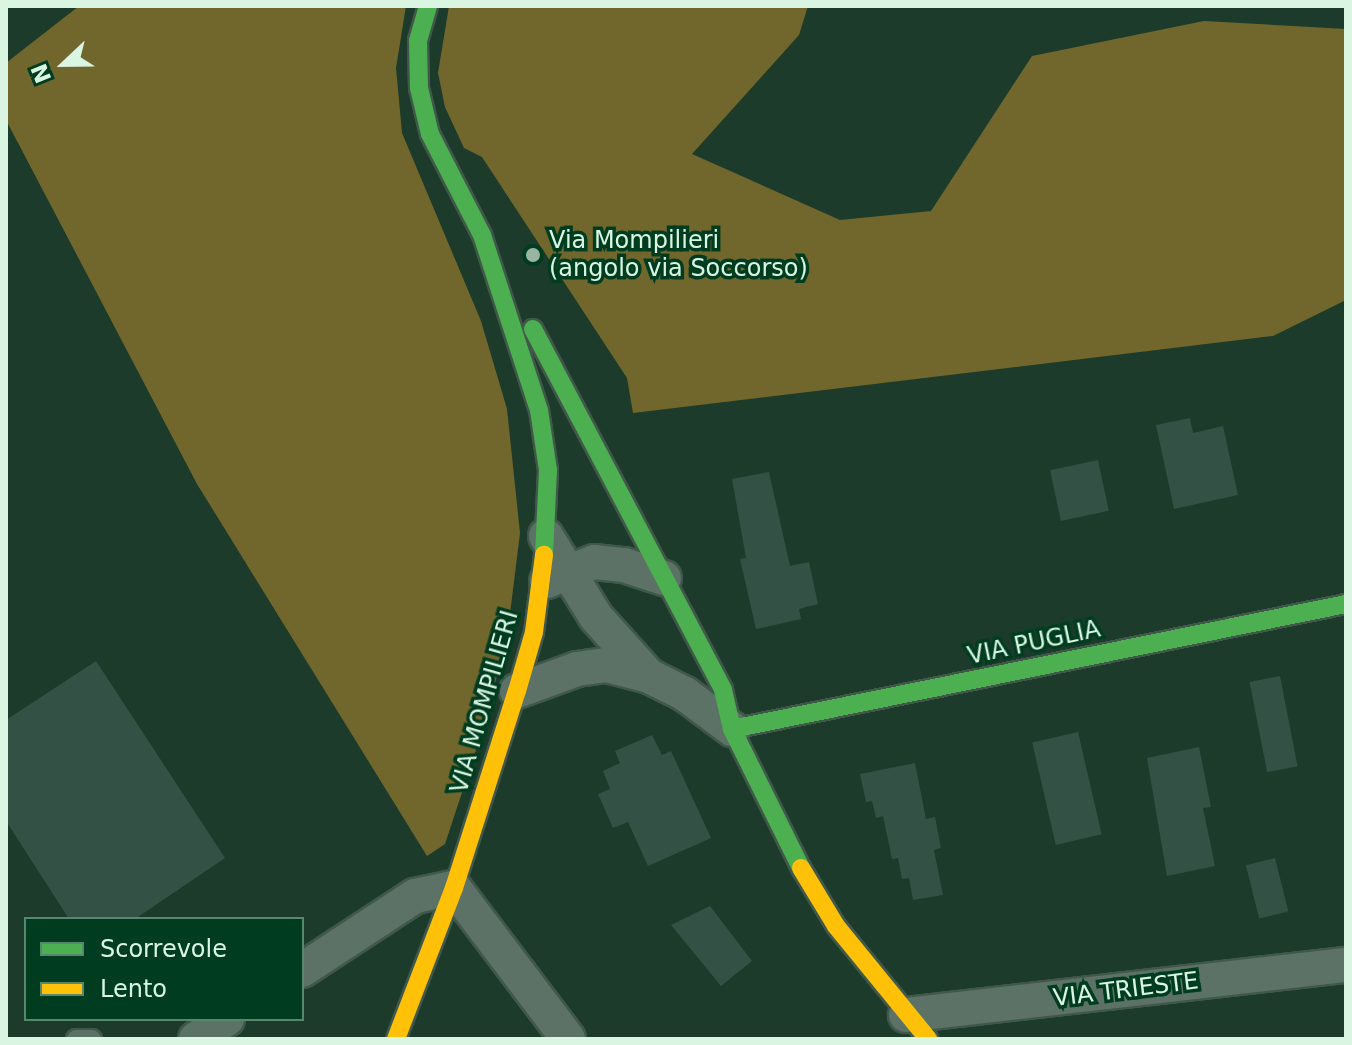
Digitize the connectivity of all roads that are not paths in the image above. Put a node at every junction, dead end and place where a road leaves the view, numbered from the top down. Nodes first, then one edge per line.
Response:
1 (428, 6) edge
2 (482, 235) junction
3 (546, 536) joint
4 (554, 577) junction
5 (664, 578) junction
6 (1346, 604) edge
7 (649, 676) junction
8 (517, 691) junction
9 (732, 729) junction
10 (454, 888) junction
11 (1346, 965) edge
12 (304, 969) edge
13 (224, 1021) edge
14 (917, 1027) edge
15 (76, 1039) edge
16 (92, 1039) edge
17 (196, 1039) edge
18 (396, 1039) edge
19 (568, 1039) edge

1 - 2 street
2 - 3 street
2 - 5 street
3 - 4 street
4 - 5 street
4 - 7 street
4 - 8 street, VIA MOMPILIERI
5 - 9 street
6 - 9 street, VIA PUGLIA
7 - 8 street
7 - 9 street
8 - 10 street, VIA MOMPILIERI
9 - 14 street
10 - 12 street
10 - 18 street, VIA MOMPILIERI
10 - 19 street
11 - 14 street, VIA TRIESTE
13 - 17 street
15 - 16 lane

